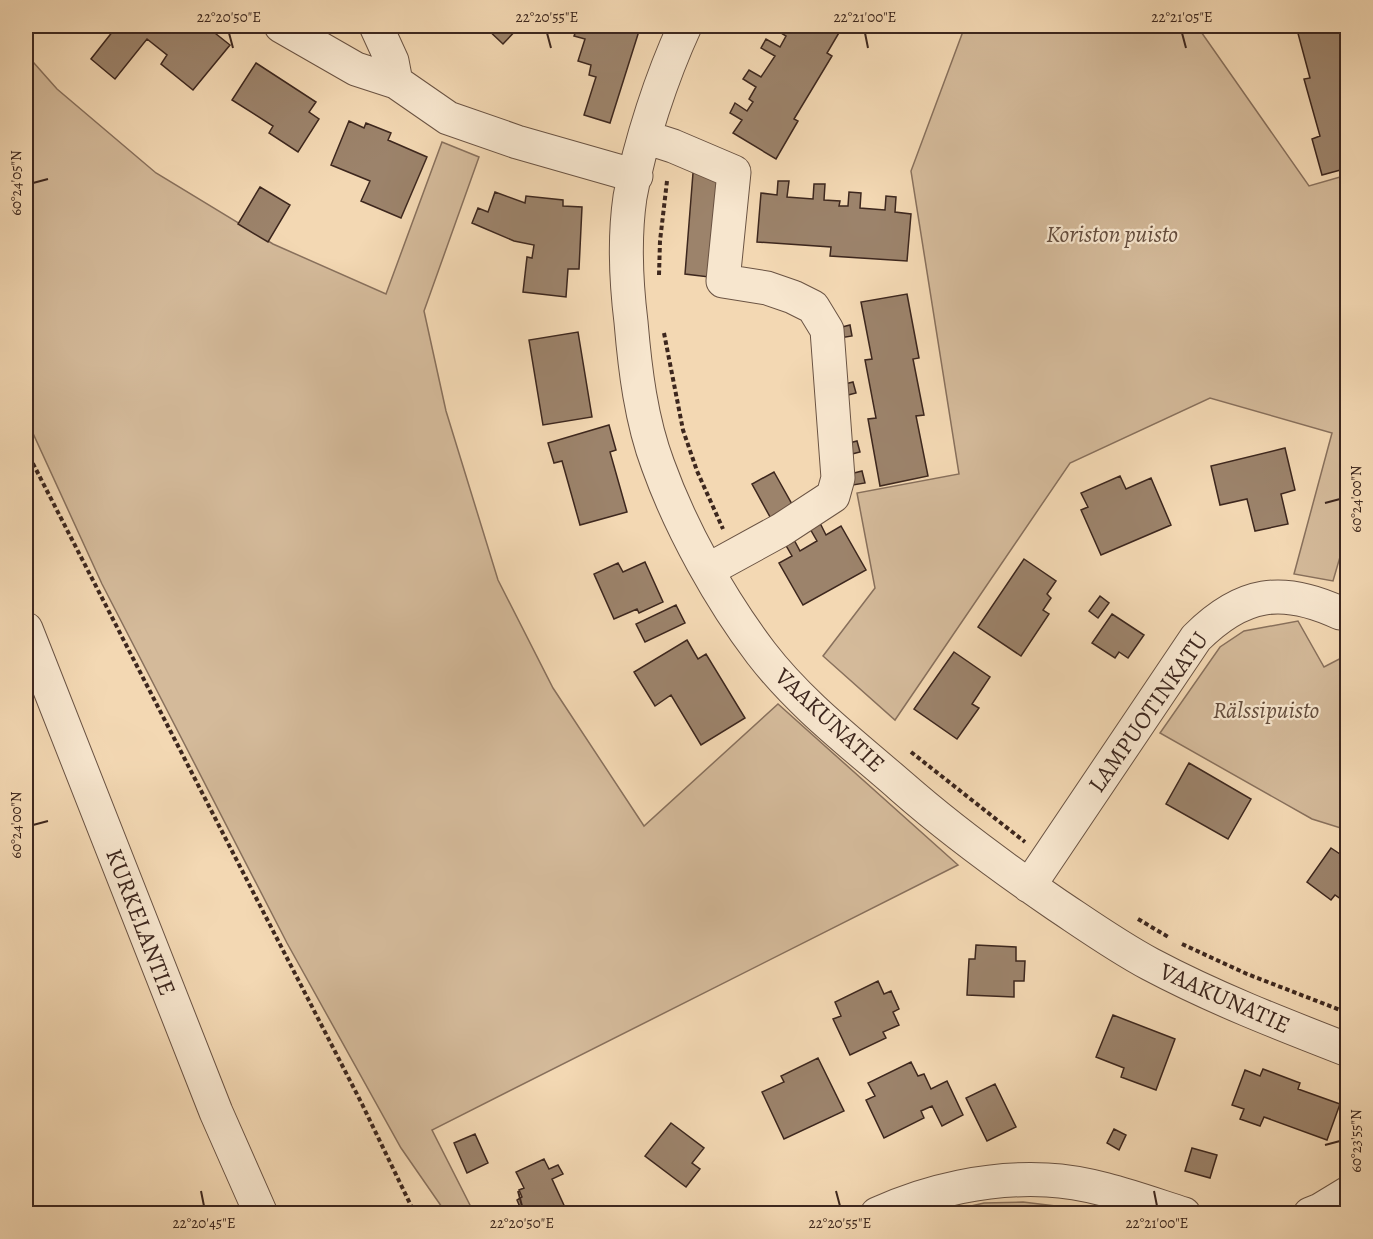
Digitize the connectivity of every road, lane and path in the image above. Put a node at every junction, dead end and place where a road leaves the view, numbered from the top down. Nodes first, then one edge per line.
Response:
1 (281, 26) edge
2 (376, 26) edge
3 (685, 26) edge
4 (396, 82) junction
5 (659, 141) junction
6 (636, 176) junction
7 (659, 286) dead end
8 (664, 332) dead end
9 (26, 450) edge
10 (722, 563) junction
11 (1340, 613) dead end
12 (26, 629) edge
13 (910, 751) dead end
14 (1047, 859) junction
15 (1029, 886) junction
16 (1128, 914) dead end
17 (1347, 1013) edge
18 (1347, 1050) edge
19 (1347, 1193) edge
20 (261, 1214) edge
21 (415, 1214) edge
22 (878, 1214) edge
23 (1184, 1214) edge
24 (1310, 1214) edge

1 - 4 street
2 - 4 street
3 - 5 street, VAAKUNATIE
4 - 6 street
5 - 6 street, VAAKUNATIE
5 - 7 path
5 - 10 street
6 - 10 street, VAAKUNATIE
8 - 10 path
9 - 21 path
10 - 15 street, VAAKUNATIE
11 - 14 street, LAMPUOTINKATU
12 - 20 street, KURKELANTIE
13 - 14 path
14 - 15 street, LAMPUOTINKATU
15 - 18 street, VAAKUNATIE
16 - 17 path
19 - 24 street
22 - 23 street

